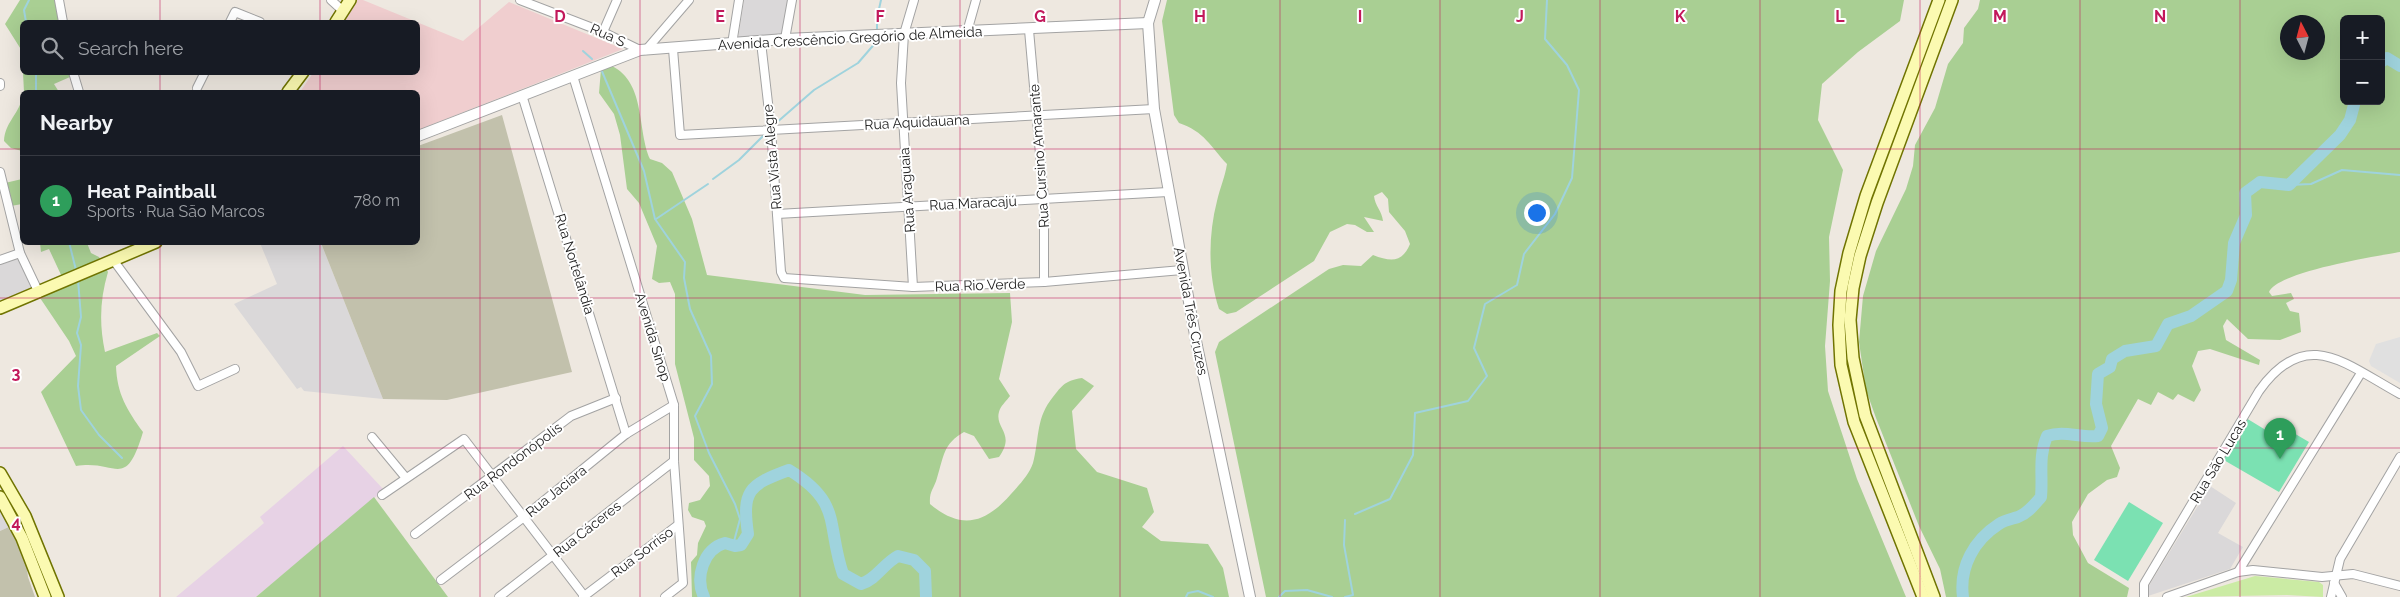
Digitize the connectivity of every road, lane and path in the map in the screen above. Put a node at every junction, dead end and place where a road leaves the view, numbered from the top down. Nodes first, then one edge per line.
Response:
1 (59, 0) edge
2 (331, 0) edge
3 (350, 0) edge
4 (522, 0) edge
5 (617, 0) edge
6 (689, 0) edge
7 (739, 0) edge
8 (792, 0) edge
9 (914, 0) edge
10 (976, 0) edge
11 (1155, 0) edge
12 (1939, 0) edge
13 (1952, 0) edge
14 (343, 11) junction
15 (63, 20) edge
16 (231, 20) edge
17 (255, 20) edge
18 (337, 20) edge
19 (1148, 23) junction
20 (1029, 30) junction
21 (603, 32) junction
22 (967, 32) junction
23 (904, 34) junction
24 (785, 39) junction
25 (761, 42) junction
26 (732, 44) junction
27 (673, 49) junction
28 (643, 50) junction
29 (74, 75) edge
30 (204, 75) edge
31 (301, 75) edge
32 (573, 76) junction
33 (197, 88) dead end
34 (78, 90) edge
35 (290, 90) edge
36 (522, 95) junction
37 (1154, 109) junction
38 (1038, 115) junction
39 (903, 122) junction
40 (770, 129) junction
41 (420, 135) edge
42 (0, 172) edge
43 (1168, 192) junction
44 (1044, 199) junction
45 (909, 206) junction
46 (777, 214) junction
47 (136, 246) edge
48 (20, 253) junction
49 (0, 260) edge
50 (114, 261) junction
51 (1182, 270) junction
52 (780, 272) joint
53 (1044, 282) junction
54 (913, 287) junction
55 (38, 292) junction
56 (0, 308) edge
57 (235, 369) dead end
58 (2361, 373) junction
59 (2400, 394) edge
60 (616, 398) junction
61 (674, 405) junction
62 (626, 434) junction
63 (372, 437) dead end
64 (2400, 457) edge
65 (674, 461) junction
66 (0, 473) edge
67 (493, 477) junction
68 (406, 478) junction
69 (382, 495) dead end
70 (1, 499) edge
71 (524, 517) junction
72 (678, 525) junction
73 (32, 531) junction
74 (415, 534) dead end
75 (553, 556) junction
76 (2238, 572) junction
77 (2336, 575) junction
78 (441, 580) dead end
79 (2334, 583) junction
80 (2400, 586) edge
81 (45, 597) edge
82 (58, 597) edge
83 (499, 597) edge
84 (584, 597) edge
85 (665, 597) edge
86 (1250, 597) edge
87 (1923, 597) edge
88 (1934, 597) edge
89 (2144, 597) edge
90 (2167, 597) edge
91 (2331, 597) edge
92 (2342, 597) edge

1 - 15 street
2 - 14 street
3 - 14 main road
4 - 21 street, Rua S
5 - 21 street
6 - 28 street
7 - 26 street
8 - 24 street
9 - 23 street, Rua Araguaia
10 - 22 street
11 - 19 street
12 - 87 main road
13 - 88 main road
14 - 18 main road
16 - 17 street
19 - 20 street, Avenida Crescêncio Gregório de Almeida
19 - 37 street, Avenida Três Cruzes
20 - 22 street, Avenida Crescêncio Gregório de Almeida
20 - 38 street, Rua Cursino Amarante
21 - 28 street, Rua S
22 - 23 street, Avenida Crescêncio Gregório de Almeida
23 - 24 street, Avenida Crescêncio Gregório de Almeida
23 - 39 street, Rua Araguaia
24 - 25 street, Avenida Crescêncio Gregório de Almeida
25 - 26 street, Avenida Crescêncio Gregório de Almeida
25 - 40 street, Rua Vista Alegre
26 - 27 street, Avenida Crescêncio Gregório de Almeida
27 - 28 street, Avenida Crescêncio Gregório de Almeida
27 - 40 street, Rua Aquidauana
28 - 32 street, Avenida Crescêncio Gregório de Almeida
29 - 34 street
30 - 33 street
31 - 35 main road
32 - 36 street, Avenida Crescêncio Gregório de Almeida
32 - 61 street, Avenida Sinop
36 - 41 street, Avenida Crescêncio Gregório de Almeida
36 - 60 street, Rua Nortelândia
37 - 38 street, Rua Aquidauana
37 - 43 street, Avenida Três Cruzes
38 - 39 street, Rua Aquidauana
38 - 44 street, Rua Cursino Amarante
39 - 40 street, Rua Aquidauana
39 - 45 street, Rua Araguaia
40 - 46 street, Rua Vista Alegre
42 - 48 street
43 - 44 street, Rua Maracajú
43 - 51 street, Avenida Três Cruzes
44 - 45 street, Rua Maracajú
44 - 53 street, Rua Cursino Amarante
45 - 46 street, Rua Maracajú
45 - 54 street, Rua Araguaia
46 - 52 street, Rua Vista Alegre
47 - 50 main road
48 - 49 street
48 - 55 street
50 - 55 main road
50 - 57 street
51 - 53 street, Rua Rio Verde
51 - 86 street, Avenida Três Cruzes
52 - 54 street, Rua Rio Verde
53 - 54 street, Rua Rio Verde
55 - 56 main road
58 - 59 street
58 - 76 street
58 - 89 street, Rua São Lucas
60 - 62 street, Rua Nortelândia
60 - 67 street, Rua Rondonópolis
61 - 62 street, Rua Jaciara
61 - 65 street, Avenida Sinop
62 - 71 street, Rua Jaciara
63 - 68 street
64 - 77 street
65 - 72 street, Avenida Sinop
65 - 75 street, Rua Cáceres
66 - 73 main road
67 - 68 street
67 - 71 street
67 - 74 street, Rua Rondonópolis
68 - 69 street
70 - 73 main road
70 - 81 main road
71 - 75 street
71 - 78 street, Rua Jaciara
72 - 84 street, Rua Sorriso
72 - 85 street, Avenida Sinop
73 - 82 main road
75 - 83 street, Rua Cáceres
75 - 84 street
76 - 77 street
76 - 90 street
77 - 79 street
77 - 80 street
79 - 91 street
79 - 92 street

